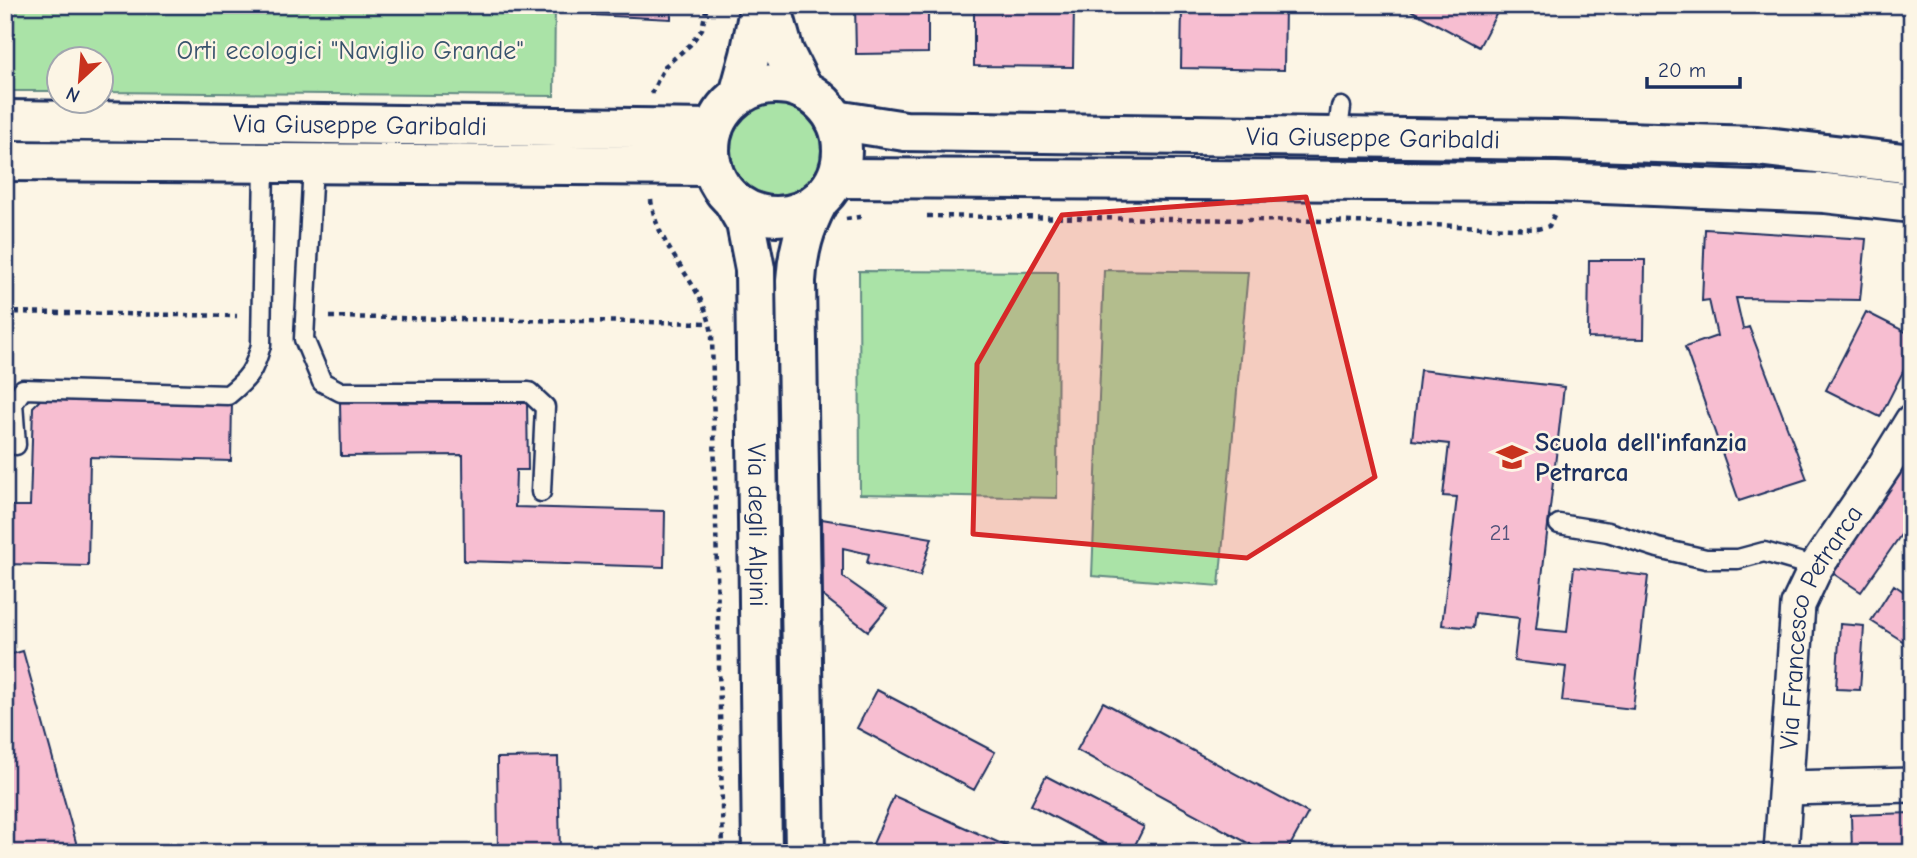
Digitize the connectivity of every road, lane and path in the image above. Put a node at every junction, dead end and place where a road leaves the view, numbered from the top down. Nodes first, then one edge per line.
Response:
1 (707, 5) edge
2 (760, 5) edge
3 (771, 5) edge
4 (803, 90) junction
5 (739, 95) junction
6 (5, 120) edge
7 (835, 120) junction
8 (713, 129) junction
9 (646, 147) junction
10 (5, 161) edge
11 (264, 164) junction
12 (313, 164) junction
13 (1912, 164) edge
14 (712, 166) junction
15 (734, 202) junction
16 (830, 202) junction
17 (1912, 204) edge
18 (1554, 206) dead end
19 (875, 216) dead end
20 (916, 216) dead end
21 (5, 313) edge
22 (240, 316) dead end
23 (323, 317) dead end
24 (710, 323) junction
25 (1912, 422) edge
26 (16, 445) dead end
27 (541, 492) dead end
28 (1559, 524) dead end
29 (1816, 567) junction
30 (1912, 785) edge
31 (1786, 788) junction
32 (723, 853) edge
33 (762, 853) edge
34 (805, 853) edge
35 (1782, 853) edge

1 - 9 path
2 - 5 street
3 - 4 street
4 - 5 street
4 - 7 street
5 - 8 street
6 - 9 street, Via Giuseppe Garibaldi
7 - 13 street, Via Giuseppe Garibaldi
7 - 16 street
8 - 9 street, Via Giuseppe Garibaldi
8 - 14 street
9 - 12 street, Via Giuseppe Garibaldi
9 - 14 street, Via Giuseppe Garibaldi
9 - 24 path
10 - 11 street, Via Giuseppe Garibaldi
11 - 12 street, Via Giuseppe Garibaldi
11 - 26 lane
12 - 27 lane
14 - 15 street
15 - 16 street
15 - 33 street, Via degli Alpini
16 - 17 street, Via Giuseppe Garibaldi
16 - 19 path
16 - 34 street
18 - 20 path
21 - 22 path
23 - 24 path
24 - 32 path
25 - 29 street, Via Francesco Petrarca
28 - 29 lane
29 - 31 street, Via Francesco Petrarca
30 - 31 street
31 - 35 street, Via Francesco Petrarca

